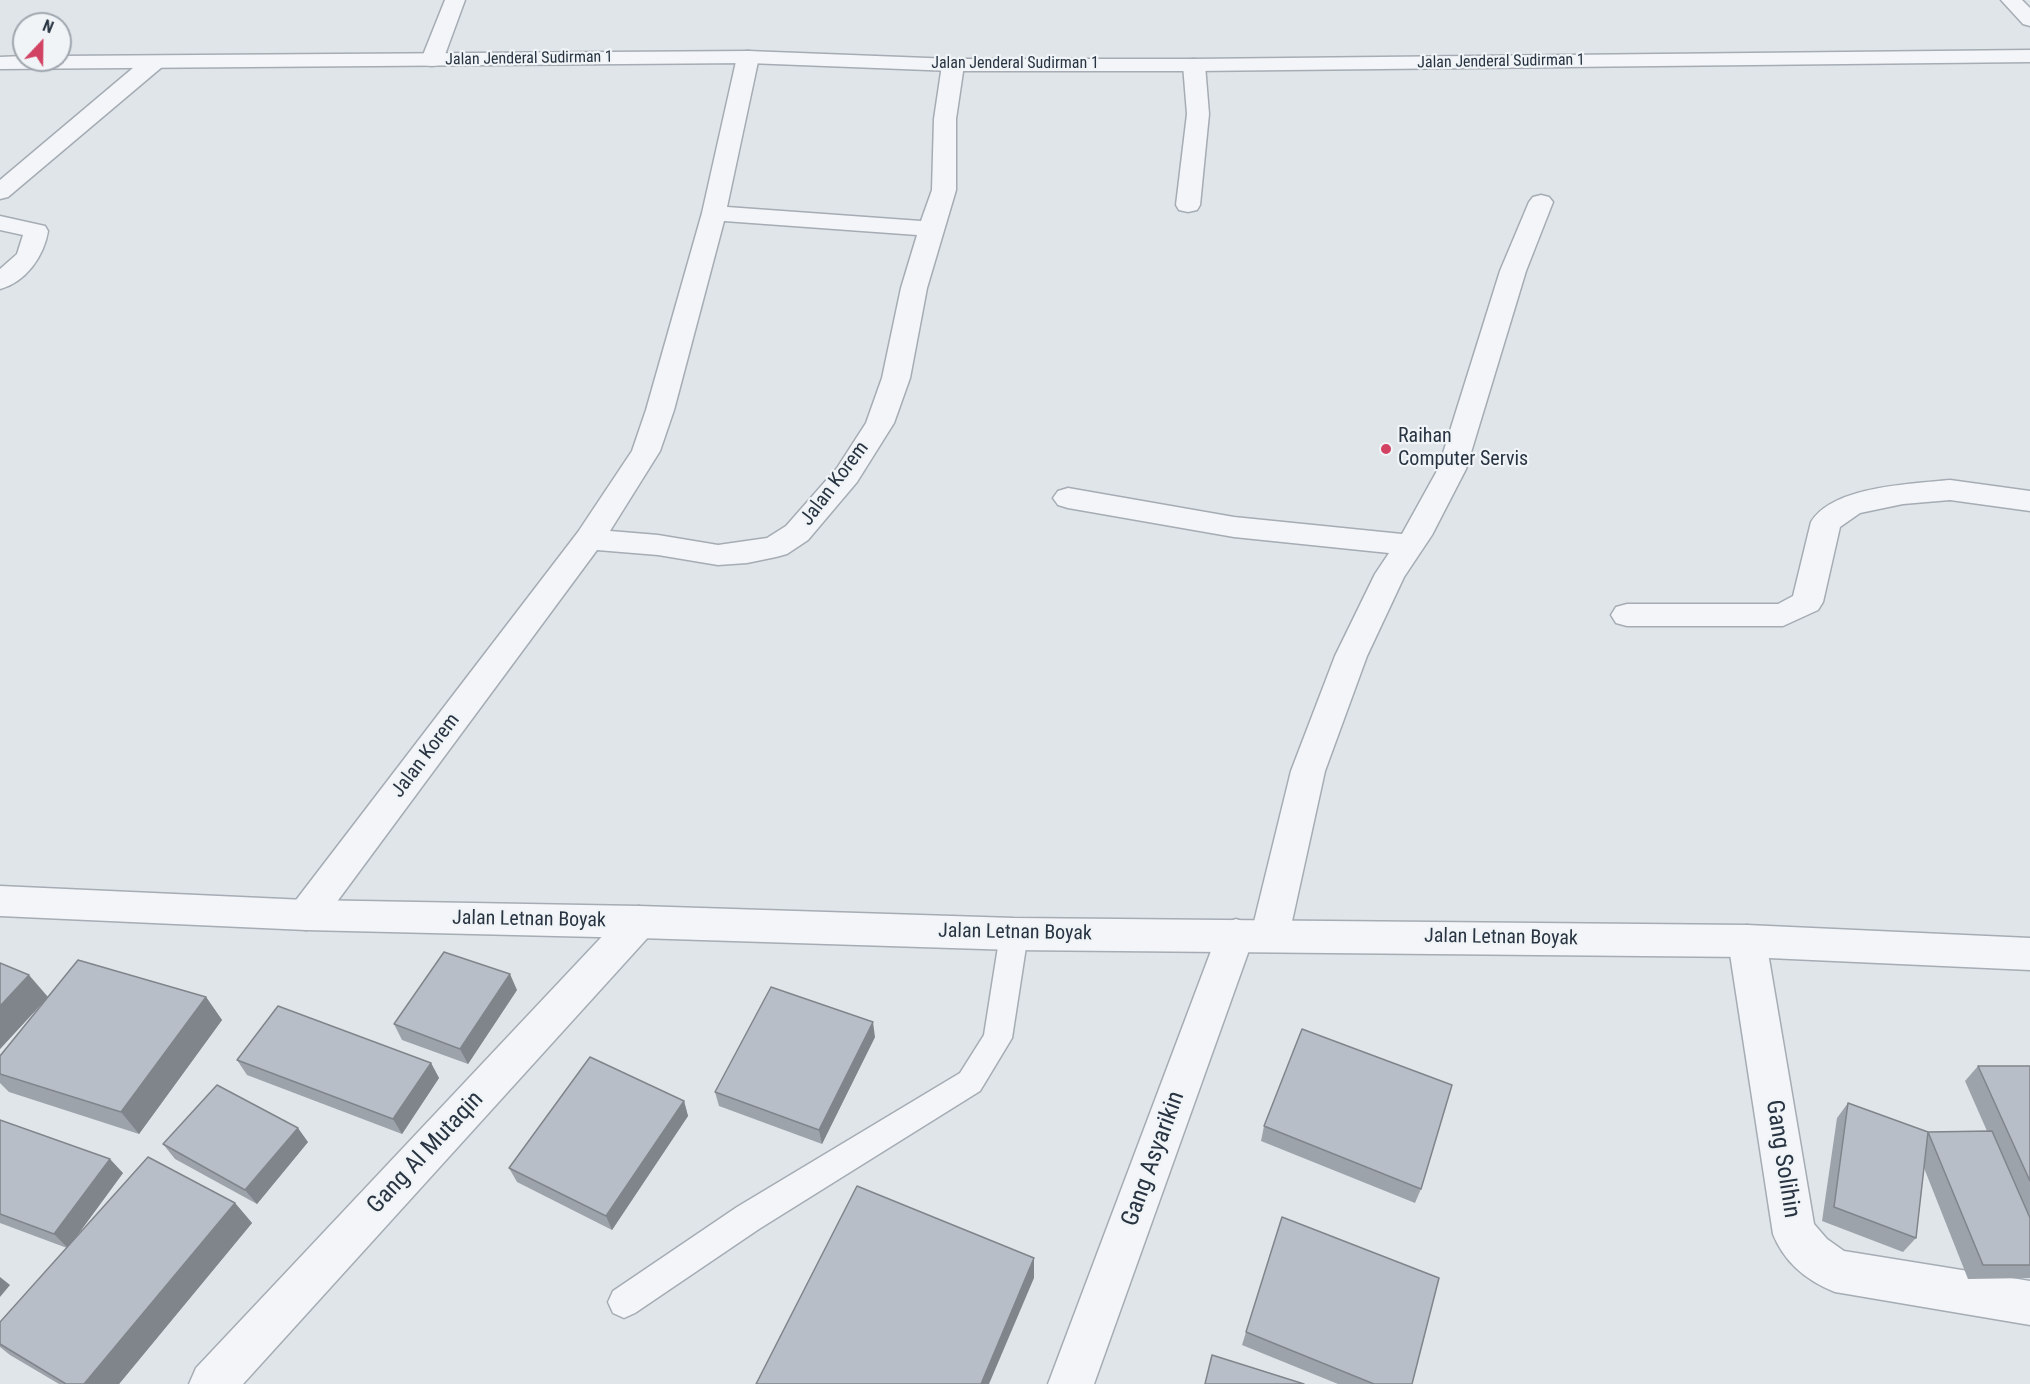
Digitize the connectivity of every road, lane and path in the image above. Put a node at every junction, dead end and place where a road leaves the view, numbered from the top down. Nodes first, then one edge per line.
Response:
1 (455, 0) edge
2 (2011, 0) edge
3 (2030, 20) edge
4 (2030, 56) edge
5 (748, 57) junction
6 (432, 60) junction
7 (154, 62) junction
8 (0, 63) edge
9 (953, 65) junction
10 (1194, 65) junction
11 (0, 192) edge
12 (1541, 202) dead end
13 (1188, 205) dead end
14 (714, 213) junction
15 (0, 224) edge
16 (931, 229) junction
17 (0, 281) edge
18 (1068, 498) dead end
19 (2030, 501) edge
20 (589, 539) junction
21 (1411, 545) junction
22 (1627, 615) dead end
23 (0, 901) edge
24 (306, 915) junction
25 (639, 922) junction
26 (1014, 934) junction
27 (1253, 935) junction
28 (1747, 941) junction
29 (2030, 954) edge
30 (624, 1302) dead end
31 (2030, 1304) edge
32 (213, 1384) edge
33 (1071, 1384) edge

1 - 6 street
2 - 3 street
4 - 10 street, Jalan Jenderal Sudirman 1
5 - 6 street, Jalan Jenderal Sudirman 1
5 - 9 street, Jalan Jenderal Sudirman 1
5 - 14 street, Jalan Korem
6 - 7 street, Jalan Jenderal Sudirman 1
7 - 8 street, Jalan Jenderal Sudirman 1
7 - 11 street
9 - 10 street, Jalan Jenderal Sudirman 1
9 - 16 street, Jalan Korem
10 - 13 street
12 - 21 street, Gang Asyarikin
14 - 16 street
14 - 20 street, Jalan Korem
15 - 17 street
16 - 20 street, Jalan Korem
18 - 21 street
19 - 22 street
20 - 24 street, Jalan Korem
21 - 27 street, Gang Asyarikin
23 - 24 street, Jalan Letnan Boyak
24 - 25 street, Jalan Letnan Boyak
25 - 26 street, Jalan Letnan Boyak
25 - 32 street, Gang Al Mutaqin
26 - 27 street, Jalan Letnan Boyak
26 - 30 lane
27 - 28 street, Jalan Letnan Boyak
27 - 33 street, Gang Asyarikin
28 - 29 street, Jalan Letnan Boyak
28 - 31 street, Gang Solihin

